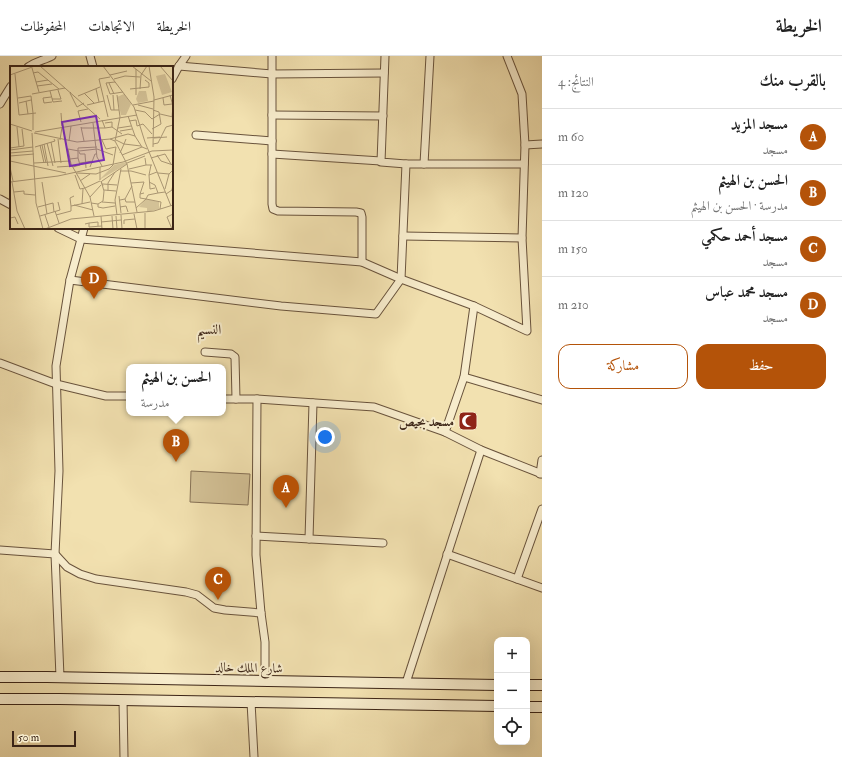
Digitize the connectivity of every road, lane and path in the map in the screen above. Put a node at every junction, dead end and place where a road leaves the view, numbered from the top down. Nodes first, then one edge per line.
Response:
1 (52, 56) edge
2 (90, 56) edge
3 (186, 56) edge
4 (272, 56) edge
5 (385, 56) edge
6 (430, 56) edge
7 (506, 56) edge
8 (29, 66) edge
9 (94, 66) edge
10 (179, 66) junction
11 (384, 73) junction
12 (272, 74) junction
13 (173, 77) edge
14 (10, 88) edge
15 (0, 104) edge
16 (272, 115) junction
17 (383, 116) junction
18 (196, 135) dead end
19 (272, 142) junction
20 (542, 144) edge
21 (525, 145) junction
22 (272, 154) junction
23 (381, 161) junction
24 (406, 164) junction
25 (424, 164) junction
26 (524, 164) junction
27 (0, 199) edge
28 (10, 204) edge
29 (60, 229) edge
30 (84, 229) edge
31 (403, 236) junction
32 (522, 238) junction
33 (81, 239) junction
34 (362, 262) junction
35 (401, 279) junction
36 (70, 280) junction
37 (474, 306) junction
38 (205, 352) dead end
39 (0, 363) edge
40 (464, 377) junction
41 (56, 384) junction
42 (126, 396) edge
43 (226, 399) edge
44 (236, 399) junction
45 (257, 400) junction
46 (542, 400) edge
47 (313, 403) junction
48 (445, 432) junction
49 (481, 450) junction
50 (542, 460) edge
51 (541, 474) edge
52 (542, 509) edge
53 (256, 536) junction
54 (309, 539) junction
55 (383, 543) dead end
56 (0, 550) edge
57 (55, 554) junction
58 (448, 554) junction
59 (517, 579) junction
60 (542, 588) edge
61 (261, 613) junction
62 (0, 677) edge
63 (60, 678) junction
64 (265, 680) junction
65 (406, 683) junction
66 (494, 684) edge
67 (530, 685) edge
68 (542, 685) edge
69 (0, 699) edge
70 (123, 700) junction
71 (251, 702) junction
72 (494, 706) edge
73 (530, 707) edge
74 (542, 707) edge
75 (124, 757) edge
76 (254, 757) edge

1 - 8 street
2 - 9 street
3 - 10 street
4 - 12 street
5 - 11 street
6 - 25 street
7 - 21 street
10 - 12 street
10 - 13 street
11 - 12 street
11 - 17 street
12 - 16 street
14 - 15 street
16 - 17 street
16 - 19 street
17 - 23 street
18 - 19 street
19 - 22 street
20 - 21 street
21 - 26 street
22 - 23 street
22 - 34 street
23 - 24 street
24 - 25 street
24 - 31 street
25 - 26 street
26 - 32 street
27 - 28 street
29 - 33 street
30 - 33 street
31 - 32 street
31 - 35 street
32 - 37 street
33 - 34 street
33 - 36 street
34 - 35 street
35 - 36 street
35 - 37 street
36 - 41 street
37 - 40 street
38 - 44 street
39 - 41 street
40 - 46 street
40 - 48 street
41 - 42 street
41 - 57 street
43 - 44 street
44 - 45 street
45 - 47 street
45 - 53 street
47 - 48 street
47 - 54 street
48 - 49 street
49 - 51 street
49 - 58 street
50 - 51 street
52 - 59 street
53 - 54 street
53 - 61 street
54 - 55 street
56 - 57 street
57 - 61 street
57 - 63 street
58 - 59 street
58 - 65 street
59 - 60 street
61 - 64 street
62 - 63 main road, شارع الملك خالد
63 - 64 main road, شارع الملك خالد
64 - 65 main road, شارع الملك خالد
65 - 66 main road, شارع الملك خالد
67 - 68 main road
69 - 70 main road
70 - 71 main road
70 - 75 street
71 - 72 main road
71 - 76 street
73 - 74 main road

